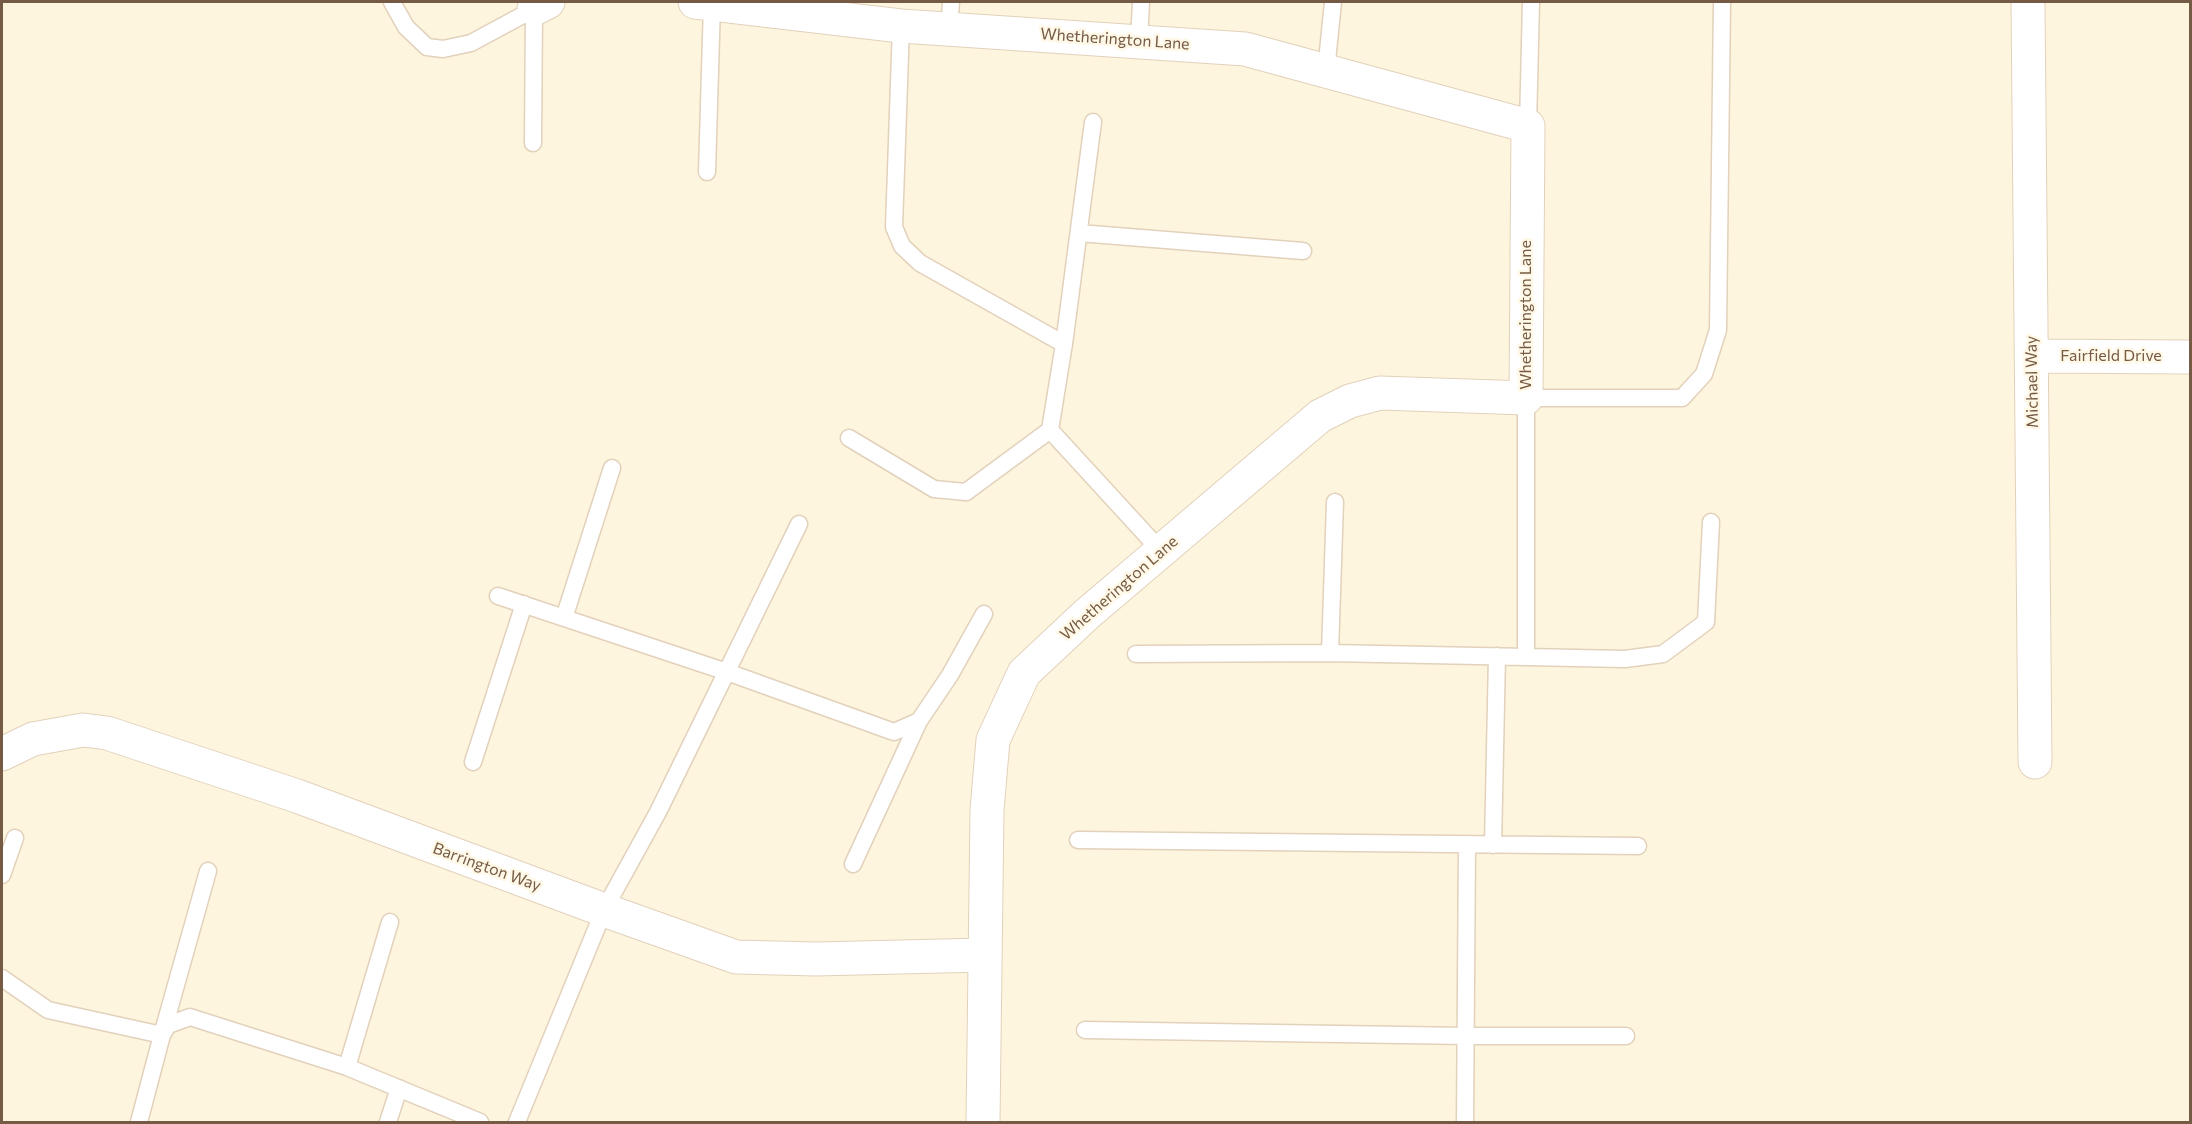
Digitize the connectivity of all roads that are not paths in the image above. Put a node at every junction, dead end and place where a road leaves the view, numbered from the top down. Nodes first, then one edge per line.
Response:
1 (392, 2) edge
2 (1141, 2) edge
3 (1332, 2) edge
4 (1531, 2) edge
5 (1722, 2) edge
6 (2028, 2) edge
7 (704, 3) edge
8 (541, 5) edge
9 (759, 5) edge
10 (950, 15) edge
11 (901, 26) junction
12 (1139, 41) junction
13 (1326, 71) junction
14 (1093, 122) dead end
15 (1528, 126) junction
16 (533, 143) dead end
17 (707, 172) dead end
18 (1079, 233) junction
19 (1303, 251) dead end
20 (1064, 344) junction
21 (2032, 356) junction
22 (2190, 357) edge
23 (1526, 398) junction
24 (1050, 429) junction
25 (849, 438) dead end
26 (612, 468) dead end
27 (1335, 502) dead end
28 (1711, 522) dead end
29 (799, 524) dead end
30 (1161, 551) junction
31 (498, 596) dead end
32 (524, 604) junction
33 (984, 614) dead end
34 (564, 618) junction
35 (1330, 653) junction
36 (1136, 654) dead end
37 (1497, 656) junction
38 (1526, 657) junction
39 (727, 672) junction
40 (919, 721) junction
41 (2, 754) edge
42 (473, 762) dead end
43 (2035, 762) dead end
44 (15, 838) dead end
45 (1078, 840) dead end
46 (1467, 844) junction
47 (1493, 845) junction
48 (1638, 846) dead end
49 (853, 864) dead end
50 (208, 871) dead end
51 (2, 875) edge
52 (604, 910) junction
53 (390, 922) dead end
54 (984, 955) junction
55 (2, 978) edge
56 (1085, 1030) dead end
57 (162, 1035) junction
58 (1466, 1036) junction
59 (1626, 1036) dead end
60 (348, 1067) junction
61 (399, 1088) junction
62 (139, 1122) edge
63 (388, 1122) edge
64 (480, 1122) edge
65 (517, 1122) edge
66 (983, 1122) edge
67 (1465, 1122) edge

1 - 8 lane
2 - 12 lane
3 - 13 lane
4 - 15 lane
5 - 23 lane
6 - 21 street, Michael Way
7 - 9 street, Whetherington Lane
7 - 17 lane
8 - 16 lane
9 - 11 street, Whetherington Lane
10 - 11 street, Whetherington Lane
10 - 12 street, Whetherington Lane
11 - 20 lane
12 - 13 street, Whetherington Lane
13 - 15 street, Whetherington Lane
14 - 18 lane
15 - 23 street, Whetherington Lane
18 - 19 lane
18 - 20 lane
20 - 24 lane
21 - 22 street, Fairfield Drive
21 - 43 street, Michael Way
23 - 30 street, Whetherington Lane
23 - 38 lane
24 - 25 lane
24 - 30 lane
26 - 34 lane
27 - 35 lane
28 - 38 lane
29 - 39 lane
30 - 54 street, Whetherington Lane
31 - 32 lane
32 - 34 lane
32 - 42 lane
33 - 40 lane
34 - 39 lane
35 - 36 lane
35 - 37 lane
37 - 38 lane
37 - 47 lane
39 - 40 lane
39 - 52 lane
40 - 49 lane
41 - 52 street, Barrington Way
44 - 51 lane
45 - 46 lane
46 - 47 lane
46 - 58 lane
47 - 48 lane
50 - 57 lane
52 - 54 street, Barrington Way
52 - 65 lane
53 - 60 lane
54 - 66 street, Whetherington Lane
55 - 57 lane
56 - 58 lane
57 - 60 lane
57 - 62 lane
58 - 59 lane
58 - 67 lane
60 - 61 lane
61 - 63 lane
61 - 64 lane

